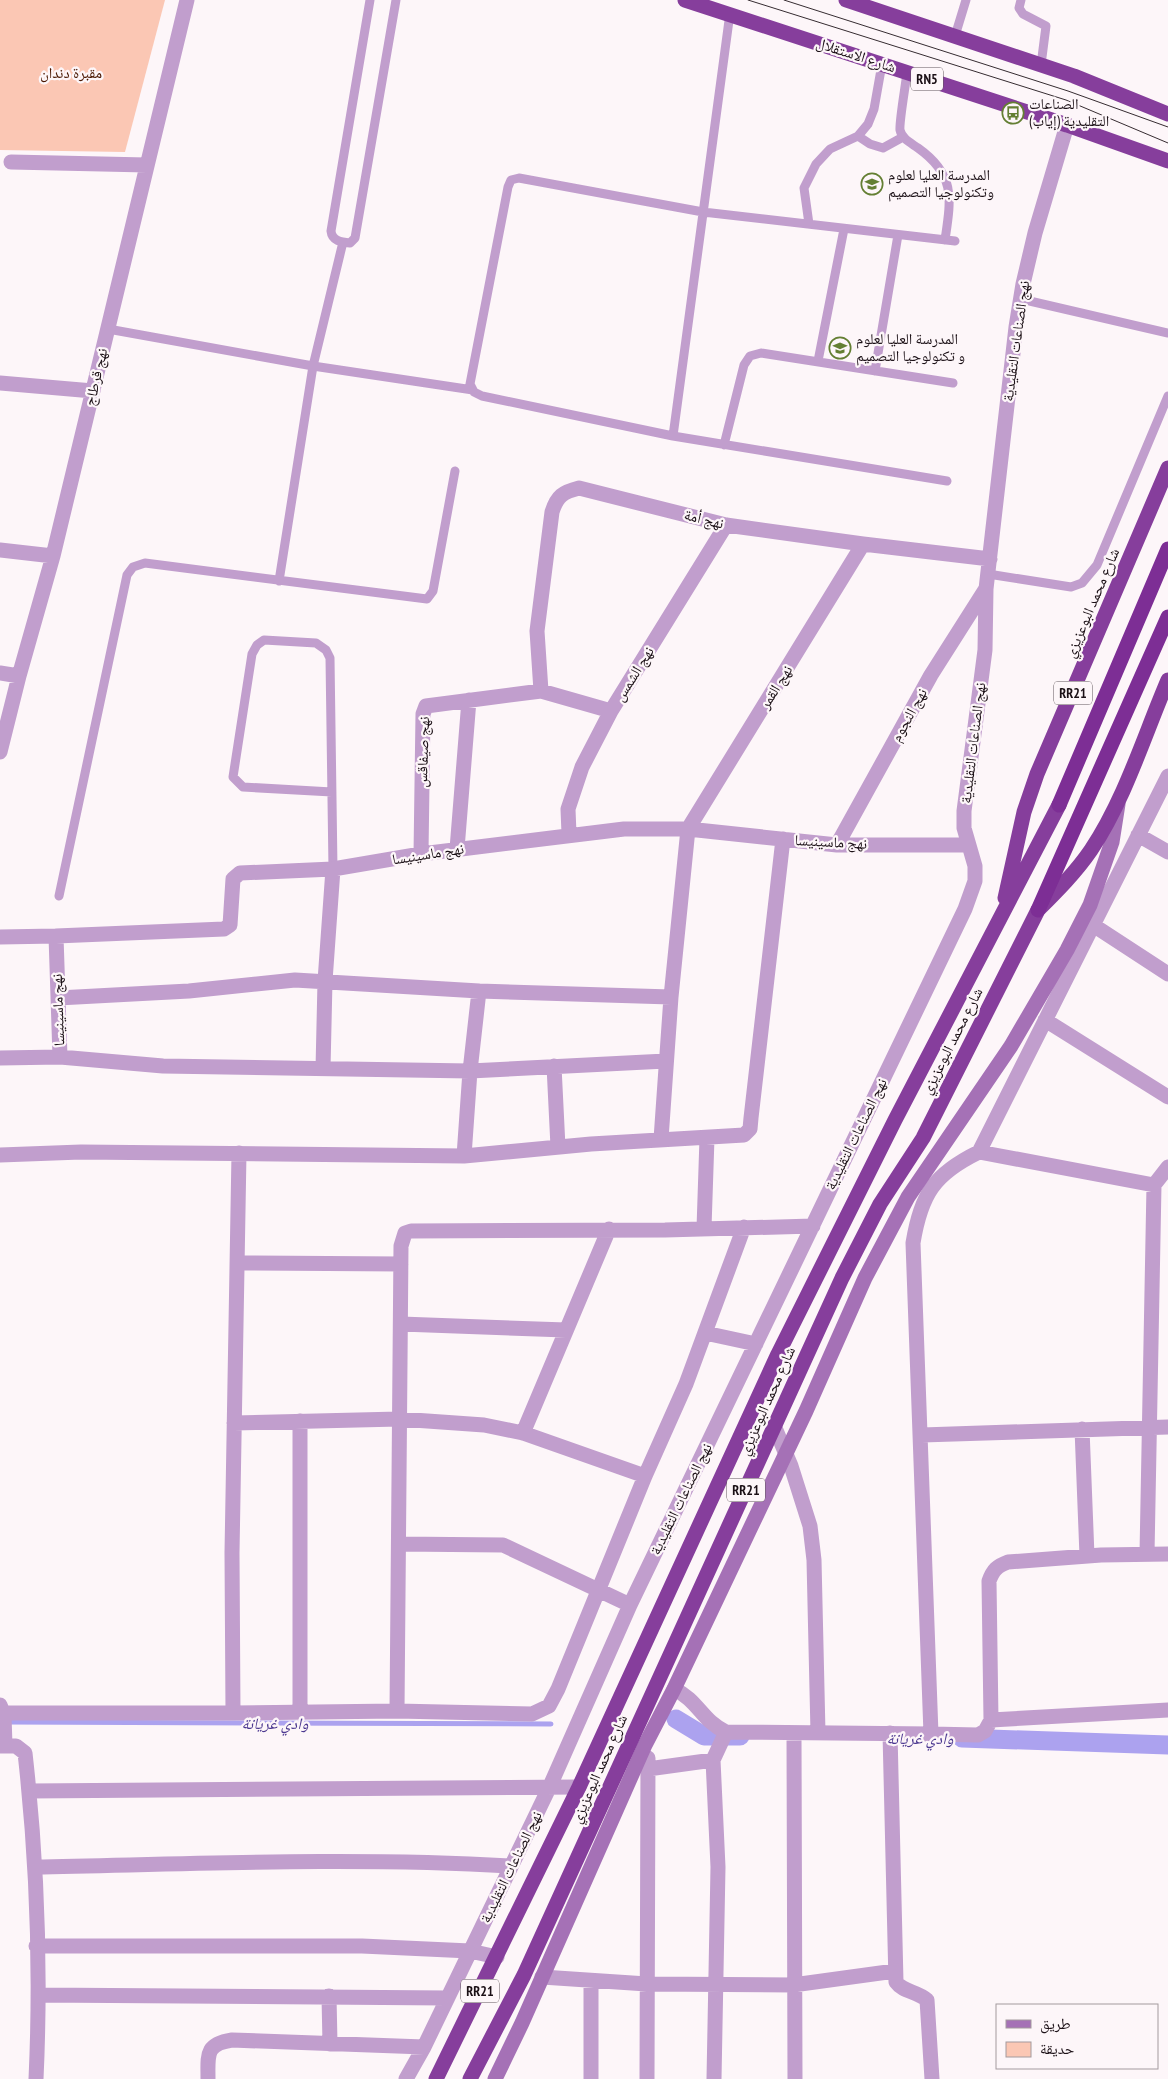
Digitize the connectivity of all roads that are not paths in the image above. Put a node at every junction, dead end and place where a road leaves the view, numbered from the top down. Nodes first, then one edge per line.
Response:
1 (187, 0) edge
2 (370, 0) edge
3 (396, 0) edge
4 (686, 0) edge
5 (846, 0) edge
6 (966, 0) edge
7 (1021, 0) edge
8 (730, 13) junction
9 (955, 36) junction
10 (882, 64) junction
11 (1041, 66) junction
12 (908, 72) junction
13 (1168, 114) edge
14 (1067, 125) junction
15 (858, 136) junction
16 (903, 137) junction
17 (1168, 161) edge
18 (11, 162) dead end
19 (147, 165) junction
20 (703, 212) junction
21 (809, 224) junction
22 (844, 229) junction
23 (898, 235) junction
24 (945, 240) junction
25 (955, 241) dead end
26 (343, 242) junction
27 (1021, 299) junction
28 (108, 329) junction
29 (1168, 333) edge
30 (818, 361) junction
31 (313, 366) junction
32 (875, 371) junction
33 (0, 383) edge
34 (953, 383) dead end
35 (473, 390) junction
36 (93, 391) junction
37 (1168, 396) edge
38 (673, 436) junction
39 (724, 445) junction
40 (1168, 468) edge
41 (455, 471) dead end
42 (947, 481) dead end
43 (726, 525) junction
44 (863, 544) junction
45 (1168, 549) edge
46 (0, 550) edge
47 (53, 556) junction
48 (989, 566) junction
49 (279, 581) junction
50 (986, 589) junction
51 (1168, 617) edge
52 (0, 673) edge
53 (19, 676) junction
54 (1168, 680) edge
55 (541, 691) junction
56 (469, 700) junction
57 (611, 711) junction
58 (0, 752) edge
59 (1168, 776) edge
60 (332, 792) junction
61 (1119, 798) junction
62 (688, 829) junction
63 (569, 834) junction
64 (1138, 835) junction
65 (783, 839) junction
66 (837, 845) junction
67 (968, 845) junction
68 (457, 849) junction
69 (1168, 852) edge
70 (421, 854) junction
71 (333, 869) junction
72 (59, 896) dead end
73 (1038, 910) junction
74 (999, 923) junction
75 (1093, 926) junction
76 (56, 936) junction
77 (0, 937) edge
78 (1168, 974) edge
79 (325, 981) junction
80 (479, 991) junction
81 (670, 997) junction
82 (58, 998) junction
83 (1045, 1020) junction
84 (60, 1057) junction
85 (0, 1058) edge
86 (666, 1060) junction
87 (554, 1066) junction
88 (323, 1069) junction
89 (470, 1071) junction
90 (1168, 1097) edge
91 (661, 1138) junction
92 (707, 1138) junction
93 (558, 1147) junction
94 (979, 1152) junction
95 (240, 1153) junction
96 (0, 1155) edge
97 (464, 1156) junction
98 (1168, 1167) edge
99 (1154, 1185) junction
100 (813, 1226) junction
101 (744, 1227) junction
102 (704, 1228) junction
103 (609, 1229) junction
104 (238, 1263) junction
105 (401, 1264) junction
106 (401, 1324) junction
107 (566, 1330) junction
108 (705, 1332) junction
109 (756, 1344) junction
110 (400, 1419) junction
111 (300, 1420) junction
112 (234, 1423) junction
113 (1151, 1426) junction
114 (1168, 1426) edge
115 (775, 1428) junction
116 (1082, 1429) junction
117 (523, 1433) junction
118 (922, 1435) junction
119 (786, 1453) junction
120 (645, 1476) junction
121 (399, 1544) junction
122 (1148, 1554) junction
123 (1168, 1554) edge
124 (1087, 1556) junction
125 (598, 1591) junction
126 (630, 1605) junction
127 (674, 1689) junction
128 (1168, 1710) edge
129 (398, 1711) junction
130 (2, 1712) edge
131 (300, 1712) junction
132 (233, 1713) junction
133 (991, 1720) junction
134 (726, 1732) junction
135 (794, 1732) junction
136 (818, 1733) junction
137 (890, 1733) junction
138 (931, 1734) junction
139 (632, 1738) junction
140 (4, 1743) edge
141 (645, 1745) junction
142 (713, 1760) junction
143 (648, 1768) junction
144 (550, 1786) junction
145 (579, 1787) junction
146 (30, 1791) junction
147 (510, 1866) junction
148 (35, 1867) junction
149 (36, 1946) junction
150 (470, 1951) junction
151 (497, 1957) junction
152 (895, 1972) junction
153 (542, 1977) junction
154 (591, 1981) junction
155 (648, 1984) junction
156 (716, 1985) junction
157 (793, 1985) junction
158 (38, 1995) junction
159 (329, 1996) junction
160 (447, 1998) junction
161 (330, 2044) junction
162 (424, 2047) junction
163 (36, 2079) edge
164 (208, 2079) edge
165 (406, 2079) edge
166 (436, 2079) edge
167 (470, 2079) edge
168 (495, 2079) edge
169 (591, 2079) edge
170 (647, 2079) edge
171 (714, 2079) edge
172 (795, 2079) edge
173 (932, 2079) edge

1 - 19 street, نهج قرطاج
2 - 26 lane
3 - 26 lane
4 - 8 highway, شارع الاستقلال / RN5
5 - 9 highway
6 - 9 lane
7 - 11 lane
8 - 10 highway, شارع الاستقلال / RN5
8 - 20 lane
9 - 11 highway
10 - 12 highway, شارع الاستقلال / RN5
10 - 15 lane
11 - 13 highway
12 - 14 highway, شارع الاستقلال / RN5
12 - 16 lane
14 - 17 highway, شارع الاستقلال / RN5
14 - 27 street, نهج الصناعات التقليدية
15 - 16 lane
15 - 21 lane
16 - 24 lane
18 - 19 street
19 - 28 street, نهج قرطاج
20 - 21 lane
20 - 35 lane
20 - 38 lane
21 - 22 lane
22 - 23 lane
22 - 30 lane
23 - 24 lane
23 - 32 lane
24 - 25 lane
26 - 31 lane
27 - 29 lane
27 - 48 street, نهج الصناعات التقليدية
28 - 31 lane
28 - 36 street, نهج قرطاج
30 - 32 lane
30 - 39 lane
31 - 35 lane
31 - 49 lane
32 - 34 lane
33 - 36 street
35 - 38 lane
36 - 47 street, نهج قرطاج
37 - 48 lane
38 - 39 lane
39 - 42 lane
40 - 74 highway, شارع محمد البوعزيزي / RR21
41 - 49 lane
43 - 44 street, نهج أمة
43 - 55 street, نهج أمة
43 - 57 street, نهج الشمس
44 - 48 street, نهج أمة
44 - 62 street, نهج القمر
45 - 74 highway, شارع محمد البوعزيزي / RR21
46 - 47 street
47 - 53 street, نهج قرطاج
48 - 50 street, نهج الصناعات التقليدية
49 - 72 lane
50 - 66 street, نهج النجوم
50 - 67 street, نهج الصناعات التقليدية
51 - 73 highway, شارع محمد البوعزيزي / RR21
52 - 53 street
53 - 58 street, نهج قرطاج
54 - 61 highway, شارع محمد البوعزيزي / RR21
55 - 56 street, نهج صيفاقس
55 - 57 street, نهج صيفاقس
56 - 68 street
56 - 70 street, نهج صيفاقس
57 - 63 street, نهج الشمس
59 - 64 street
60 - 60 lane
60 - 71 lane
61 - 73 highway, شارع محمد البوعزيزي / RR21
61 - 119 main road
62 - 63 street, نهج ماسينيسا
62 - 65 street, نهج ماسينيسا
62 - 81 street
63 - 68 street, نهج ماسينيسا
64 - 69 street
64 - 75 street
65 - 66 street, نهج ماسينيسا
65 - 92 street
66 - 67 street, نهج ماسينيسا
67 - 100 street, نهج الصناعات التقليدية
68 - 70 street, نهج ماسينيسا
70 - 71 street, نهج ماسينيسا
71 - 76 street, نهج ماسينيسا
71 - 79 street
73 - 115 highway, شارع محمد البوعزيزي / RR21
74 - 145 highway, شارع محمد البوعزيزي / RR21
75 - 78 street
75 - 83 street
76 - 77 street
76 - 82 street, نهج ماسينيسا
79 - 80 street
79 - 82 street
79 - 88 street
80 - 81 street
80 - 89 street
81 - 86 street
82 - 84 street, نهج ماسينيسا
83 - 90 street
83 - 94 street
84 - 85 street
84 - 88 street
86 - 87 street
86 - 91 street
87 - 89 street
87 - 93 street
88 - 89 street
89 - 97 street
91 - 92 street
91 - 93 street
92 - 102 street
93 - 97 street
94 - 99 street
94 - 118 street
95 - 96 street
95 - 97 street
95 - 104 street
98 - 99 street
99 - 113 street
100 - 101 street
100 - 109 street, نهج الصناعات التقليدية
101 - 102 street
101 - 108 street
102 - 103 street
103 - 105 street
103 - 107 street
104 - 105 street
104 - 112 street
105 - 106 street
106 - 107 street
106 - 110 street
107 - 117 street
108 - 109 street
108 - 120 street
109 - 126 street, نهج الصناعات التقليدية
110 - 111 street
110 - 117 street
110 - 121 street
111 - 112 street
111 - 131 street
112 - 132 street
113 - 114 street
113 - 116 street
113 - 122 street
115 - 119 street
115 - 139 highway, شارع محمد البوعزيزي / RR21
116 - 118 street
116 - 124 street
117 - 120 street
118 - 138 street
119 - 127 main road
119 - 136 street
120 - 125 street
121 - 125 street
121 - 129 street
122 - 123 street
122 - 124 street
124 - 133 street
125 - 126 street
125 - 129 street
126 - 144 street, نهج الصناعات التقليدية
127 - 134 street
127 - 141 main road
128 - 133 street
129 - 131 street
130 - 132 street
130 - 140 street
131 - 132 street
133 - 138 street
134 - 135 street
134 - 142 street
135 - 136 street
135 - 157 street
136 - 137 street
137 - 138 street
137 - 152 street
139 - 141 street
139 - 167 highway, شارع محمد البوعزيزي / RR21
140 - 146 street
141 - 143 street
141 - 153 main road
142 - 143 street
142 - 156 street
143 - 155 street
144 - 145 street
144 - 146 street
144 - 147 street, نهج الصناعات التقليدية
145 - 151 highway, شارع محمد البوعزيزي / RR21
146 - 148 street
147 - 148 street
147 - 150 street, نهج الصناعات التقليدية
148 - 149 street
149 - 150 street
149 - 158 street
150 - 151 street
150 - 160 street, نهج الصناعات التقليدية
151 - 166 highway, شارع محمد البوعزيزي / RR21
152 - 157 street
152 - 173 street
153 - 154 street
153 - 168 main road
154 - 155 street
154 - 169 street
155 - 156 street
155 - 170 street
156 - 157 street
156 - 171 street
157 - 172 street
158 - 159 street
158 - 163 street
159 - 160 street
159 - 161 street
160 - 162 street, نهج الصناعات التقليدية
161 - 162 street
161 - 164 street
162 - 165 street, نهج الصناعات التقليدية

